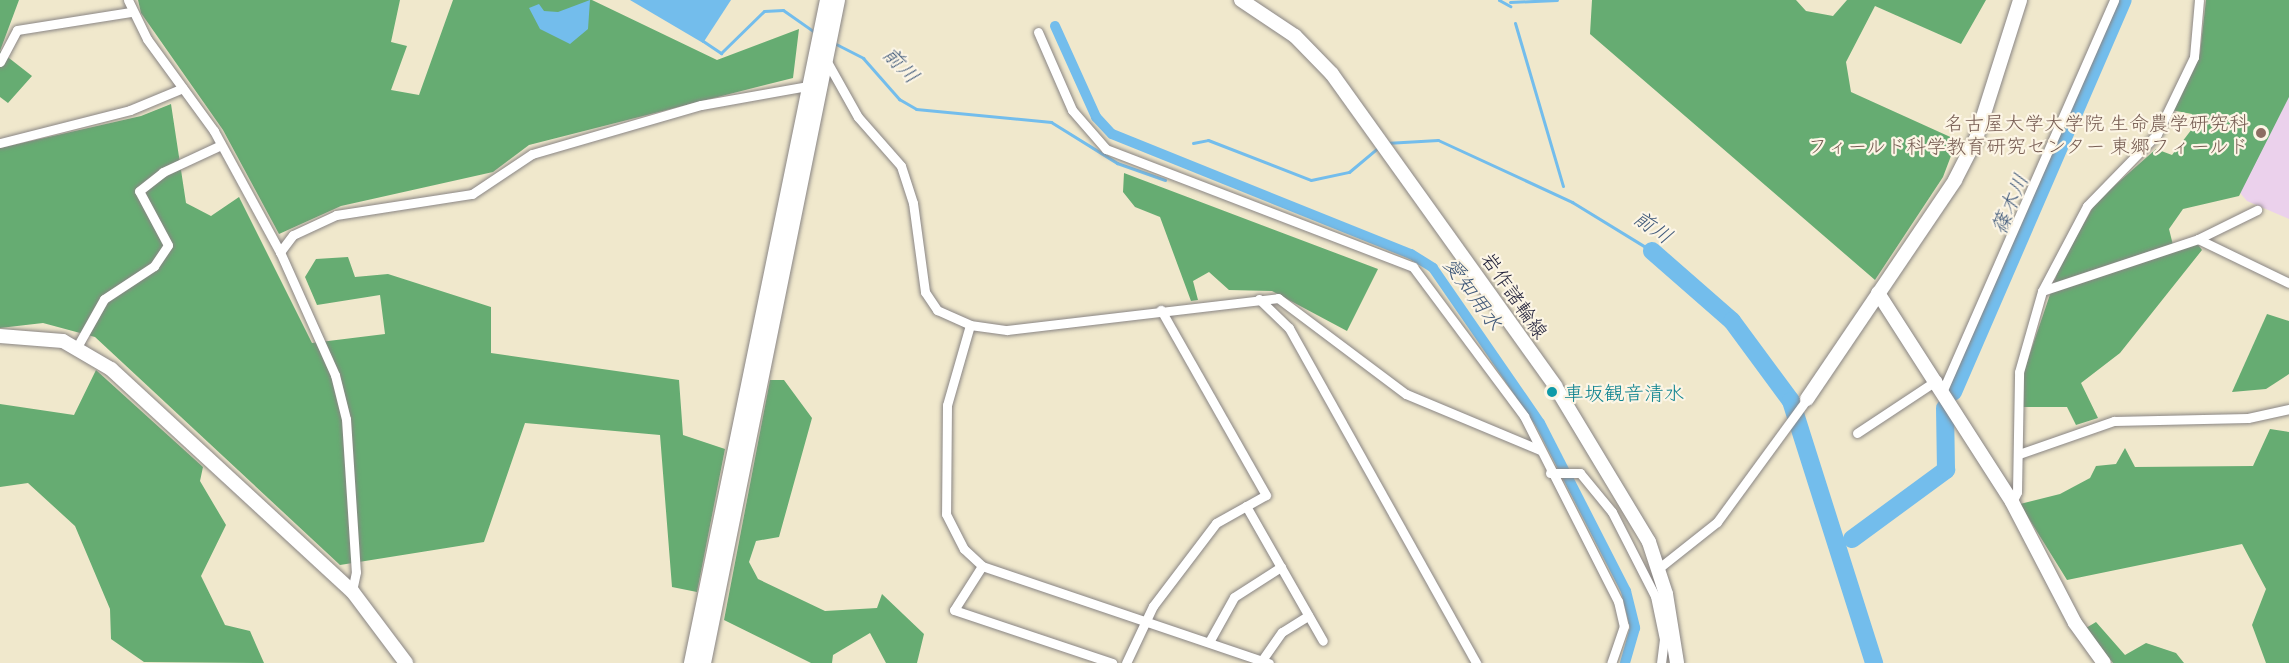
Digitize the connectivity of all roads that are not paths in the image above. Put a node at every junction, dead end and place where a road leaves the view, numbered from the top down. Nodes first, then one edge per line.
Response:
1 (128, 0) edge
2 (827, 0) edge
3 (838, 0) edge
4 (1241, 0) edge
5 (2020, 0) edge
6 (2114, 0) edge
7 (2199, 0) edge
8 (131, 12) junction
9 (1038, 32) dead end
10 (826, 60) junction
11 (0, 62) edge
12 (808, 86) junction
13 (183, 88) junction
14 (0, 143) edge
15 (222, 146) junction
16 (2257, 210) dead end
17 (2199, 239) junction
18 (280, 252) junction
19 (2289, 283) edge
20 (2042, 291) junction
21 (1878, 293) junction
22 (1259, 299) junction
23 (1161, 310) junction
24 (970, 325) junction
25 (0, 336) edge
26 (77, 347) junction
27 (1940, 385) junction
28 (1807, 399) joint
29 (2289, 409) edge
30 (1857, 433) dead end
31 (1540, 450) junction
32 (2019, 454) junction
33 (1550, 472) junction
34 (2012, 502) junction
35 (1246, 506) junction
36 (982, 566) junction
37 (1281, 567) junction
38 (1659, 568) junction
39 (352, 591) junction
40 (1308, 616) junction
41 (1146, 624) junction
42 (1323, 641) dead end
43 (1209, 642) junction
44 (1264, 662) edge
45 (406, 663) edge
46 (691, 663) edge
47 (704, 663) edge
48 (1112, 663) edge
49 (1125, 663) edge
50 (1476, 663) edge
51 (1611, 663) edge
52 (1660, 663) edge
53 (1677, 663) edge
54 (2104, 663) edge

1 - 8 street
2 - 12 street
3 - 10 street
4 - 38 street, 岩作諸輪線
5 - 21 street
6 - 27 street
7 - 20 street
8 - 11 street
8 - 13 street
9 - 31 street
10 - 24 street
10 - 47 street
12 - 18 street
12 - 46 street
13 - 14 street
13 - 15 street
15 - 18 street
15 - 26 street
16 - 17 street
17 - 19 street
17 - 20 street
18 - 39 street
20 - 32 street
21 - 27 street
21 - 28 street
22 - 23 street
22 - 31 street
22 - 50 street
23 - 24 street
23 - 35 street
24 - 36 street
25 - 26 street
26 - 39 street
27 - 30 street
27 - 34 street
28 - 38 street
29 - 32 street
31 - 33 street
32 - 34 street
33 - 51 street
33 - 52 street
34 - 54 street
35 - 37 street
35 - 41 street
36 - 41 street
36 - 48 street
37 - 40 street
37 - 43 street
38 - 53 street, 岩作諸輪線
39 - 45 street
40 - 42 street
40 - 44 street
41 - 43 street
41 - 49 street
43 - 44 street

